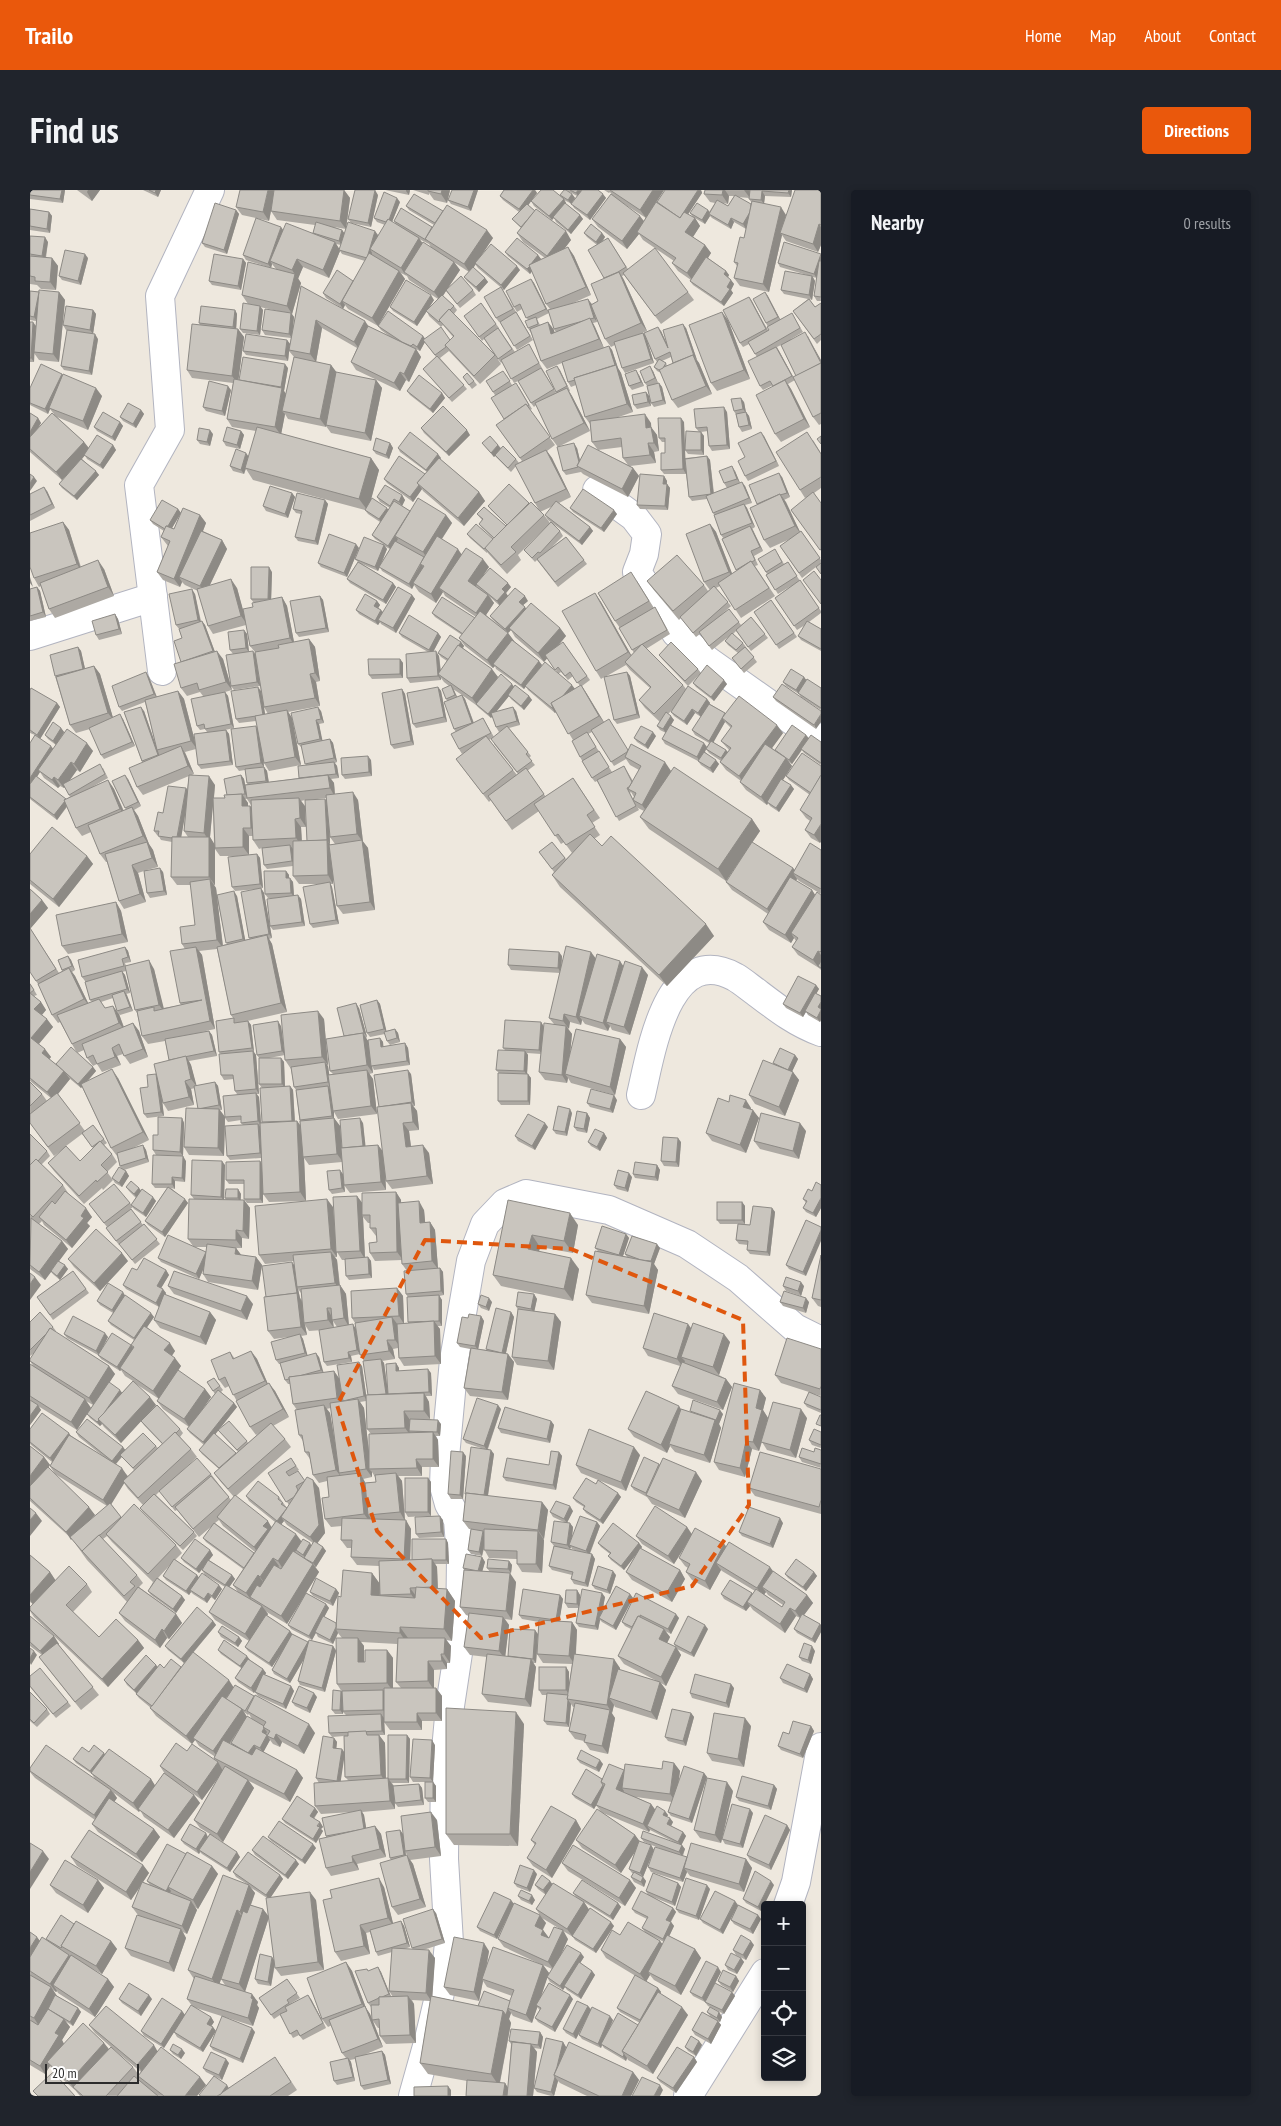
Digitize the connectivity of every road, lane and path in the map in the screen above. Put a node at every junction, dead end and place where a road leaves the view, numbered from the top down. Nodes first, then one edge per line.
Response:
1 (210, 190) edge
2 (597, 490) edge
3 (153, 596) junction
4 (30, 636) edge
5 (162, 671) dead end
6 (821, 741) edge
7 (821, 1032) edge
8 (641, 1095) dead end
9 (821, 1341) edge
10 (821, 1747) edge
11 (789, 1901) edge
12 (761, 1979) edge
13 (412, 2096) edge
14 (688, 2096) edge

1 - 3 street
2 - 6 street
3 - 4 street
3 - 5 street
7 - 8 street
9 - 13 street
10 - 11 street
12 - 14 street

